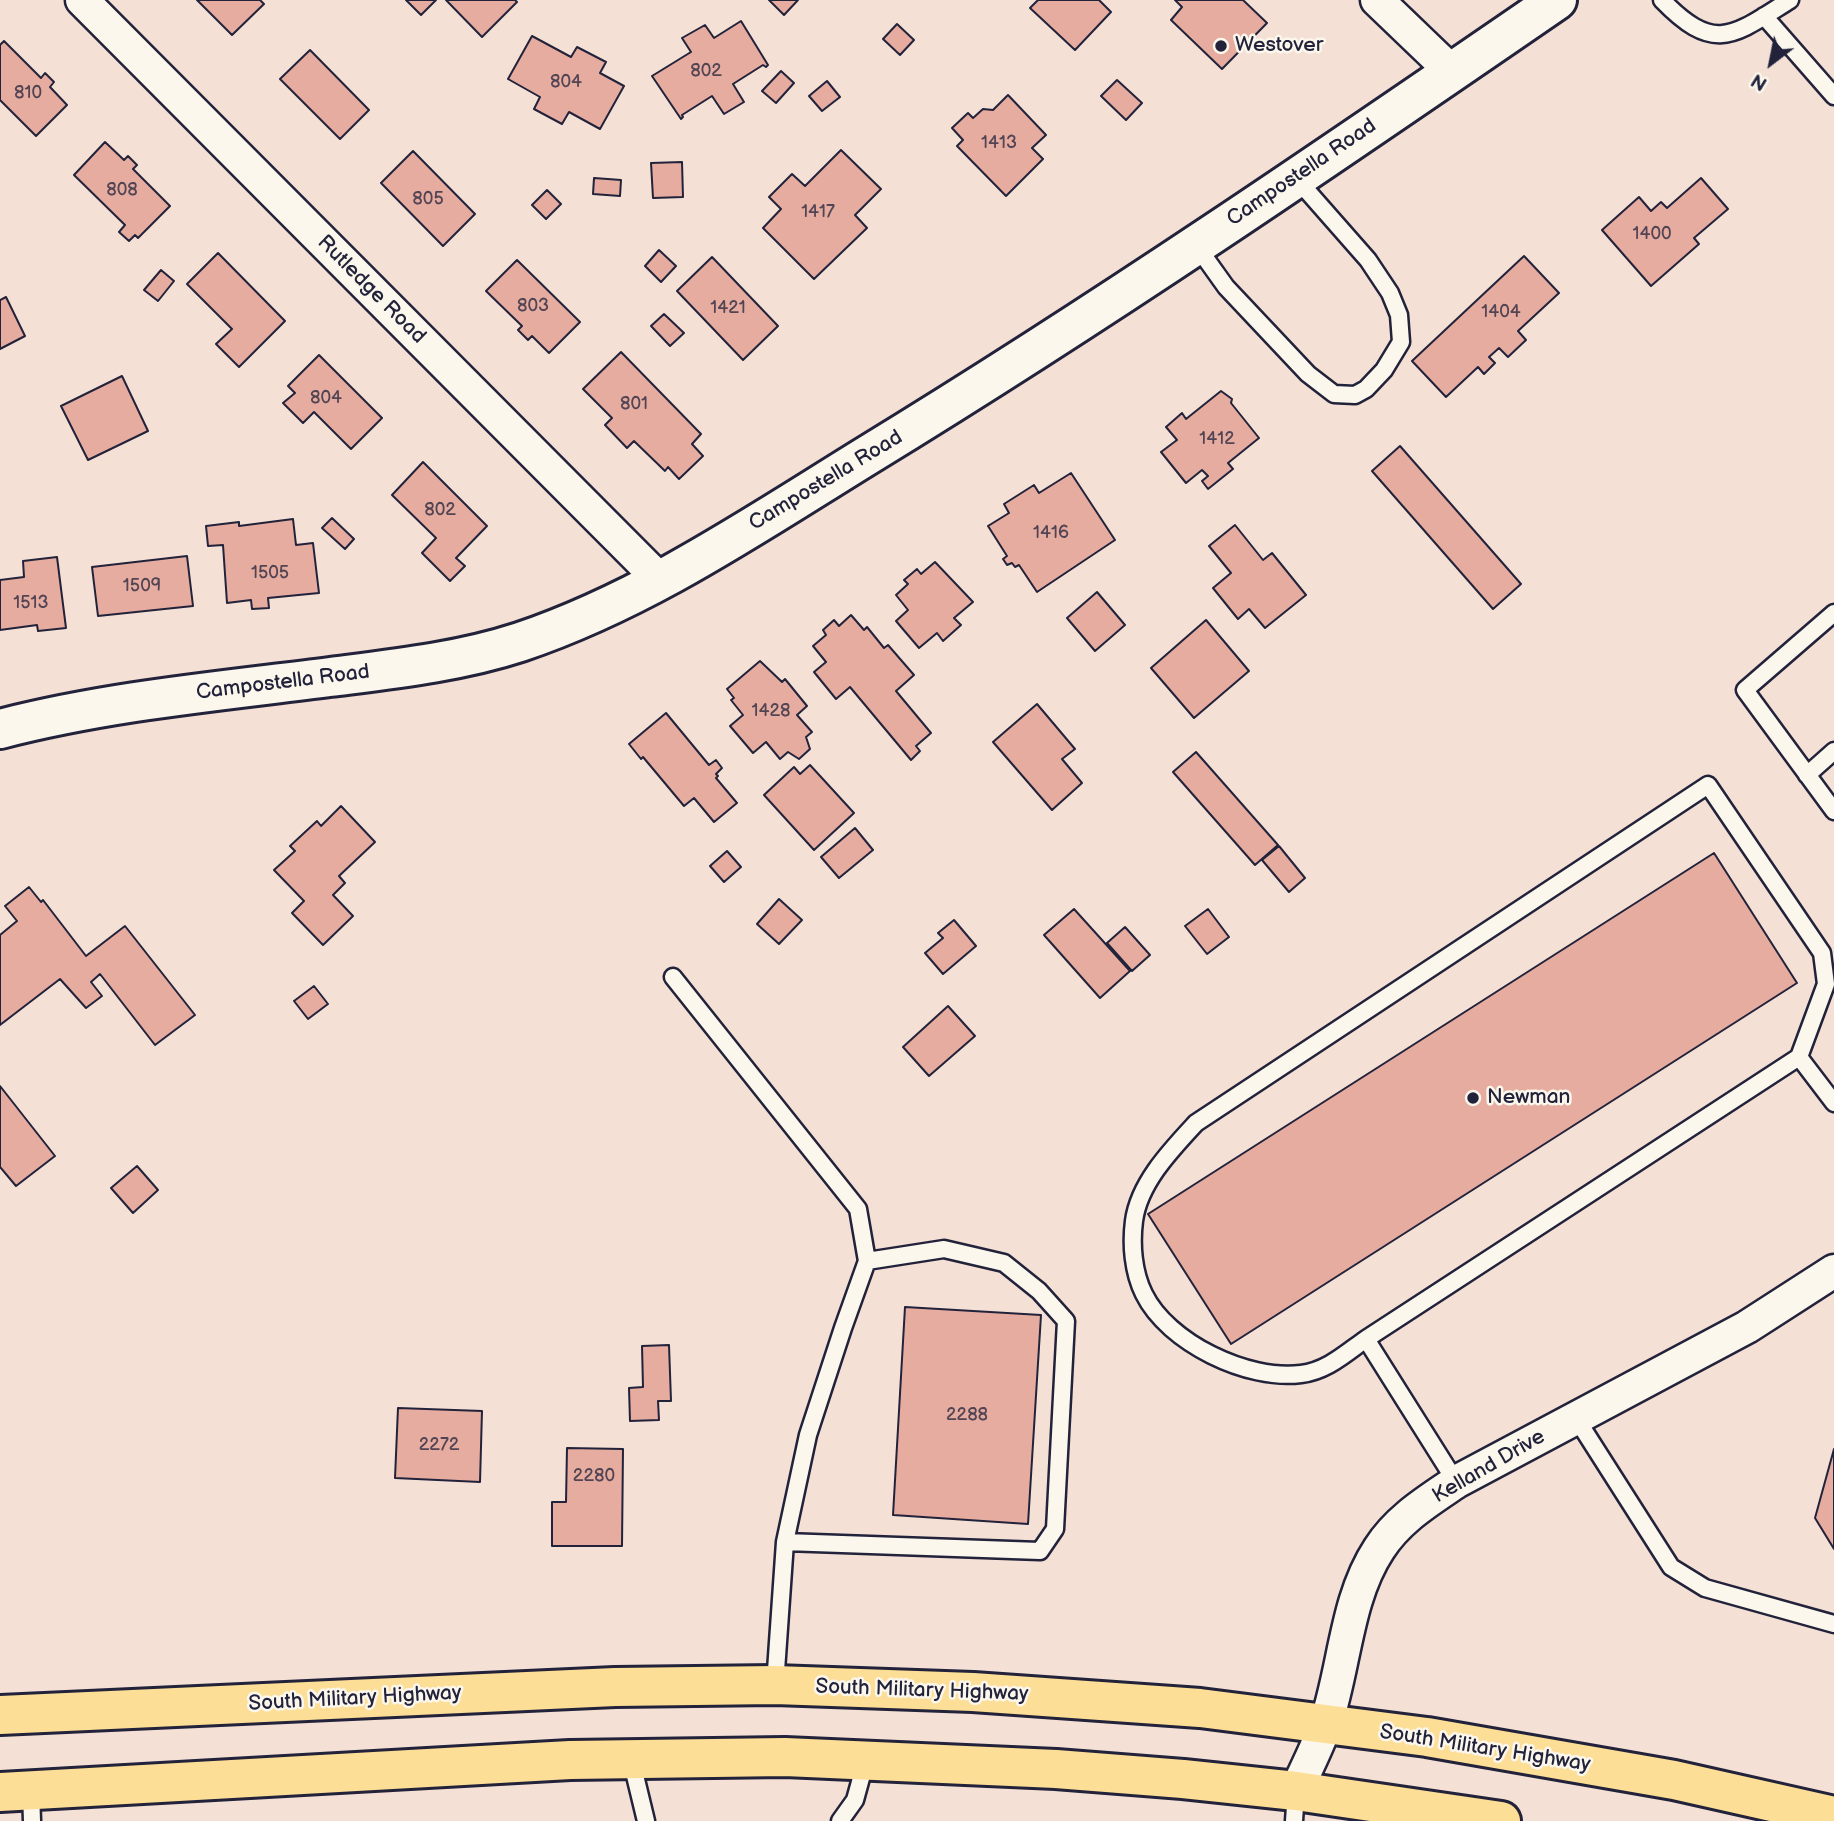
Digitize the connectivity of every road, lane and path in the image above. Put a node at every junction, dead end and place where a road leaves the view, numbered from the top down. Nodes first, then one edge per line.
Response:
1 (82, 0) edge
2 (1377, 0) edge
3 (1557, 0) edge
4 (1662, 0) edge
5 (1790, 0) edge
6 (1764, 16) junction
7 (1451, 71) junction
8 (1833, 94) edge
9 (1295, 177) junction
10 (1196, 245) junction
11 (659, 579) junction
12 (1834, 613) edge
13 (0, 729) edge
14 (1834, 751) edge
15 (1807, 775) junction
16 (1834, 811) edge
17 (673, 977) dead end
18 (1799, 1057) junction
19 (1834, 1103) edge
20 (867, 1261) junction
21 (1834, 1272) edge
22 (1366, 1339) junction
23 (1576, 1418) junction
24 (1456, 1482) junction
25 (785, 1542) junction
26 (1834, 1624) edge
27 (775, 1685) junction
28 (0, 1715) edge
29 (1326, 1723) junction
30 (631, 1759) junction
31 (866, 1760) junction
32 (21, 1801) edge
33 (1295, 1806) edge
34 (1834, 1816) edge
35 (646, 1821) edge
36 (839, 1821) edge
37 (1501, 1821) edge

1 - 11 street, Rutledge Road
2 - 7 street
3 - 7 main road, Campostella Road
4 - 6 lane
5 - 6 lane
6 - 8 lane
7 - 9 main road, Campostella Road
9 - 10 main road, Campostella Road
9 - 10 lane
10 - 11 main road, Campostella Road
11 - 13 main road, Campostella Road
12 - 15 lane
14 - 15 lane
15 - 16 lane
17 - 20 lane
18 - 19 lane
18 - 22 lane
18 - 22 lane
20 - 25 lane
20 - 25 lane
21 - 23 street, Kelland Drive
22 - 24 lane
23 - 24 street, Kelland Drive
23 - 26 lane
24 - 29 street, Kelland Drive
25 - 27 lane
27 - 28 main road, South Military Highway
27 - 29 main road, South Military Highway
29 - 33 street, Kelland Drive
29 - 34 main road, South Military Highway
30 - 31 main road
30 - 32 main road
30 - 35 lane
31 - 33 main road
31 - 36 lane
33 - 37 main road

